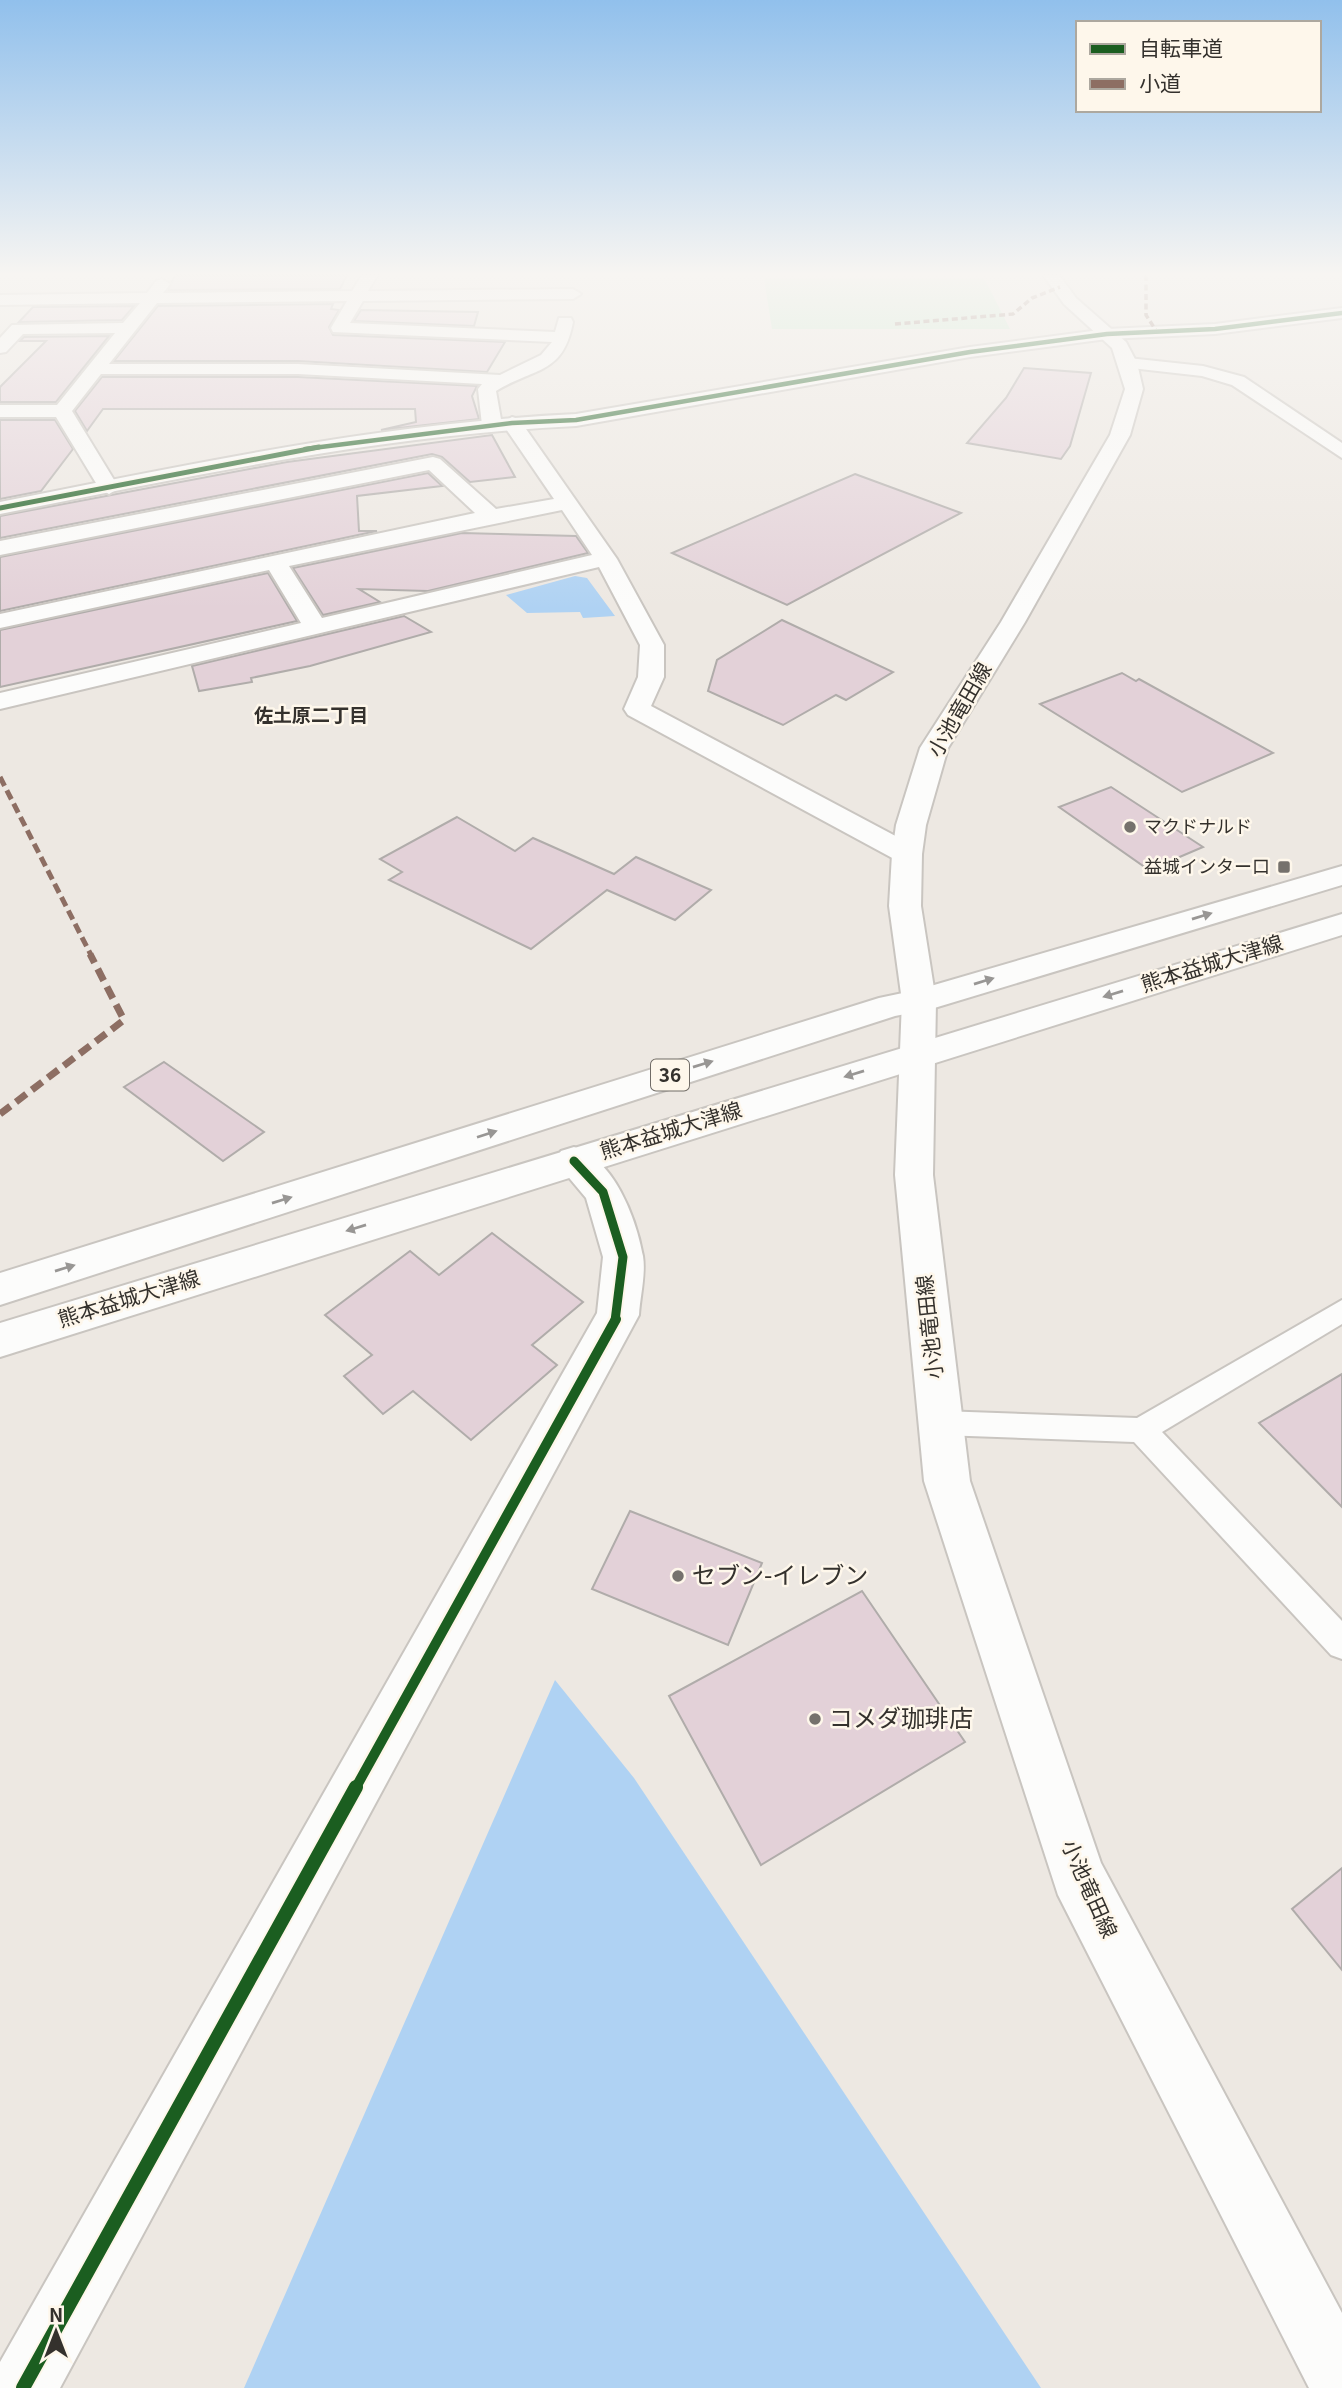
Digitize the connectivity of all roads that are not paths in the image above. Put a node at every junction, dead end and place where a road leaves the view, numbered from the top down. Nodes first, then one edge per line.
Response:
1 (81, 386) edge
2 (490, 386) edge
3 (770, 386) edge
4 (1133, 386) edge
5 (1246, 386) edge
6 (0, 411) edge
7 (62, 411) junction
8 (502, 424) junction
9 (1342, 452) edge
10 (109, 488) junction
11 (567, 503) junction
12 (0, 508) edge
13 (491, 516) junction
14 (0, 548) edge
15 (606, 559) junction
16 (276, 564) junction
17 (0, 621) edge
18 (315, 627) junction
19 (0, 701) edge
20 (907, 854) junction
21 (1342, 875) edge
22 (1342, 924) edge
23 (919, 1001) junction
24 (919, 1054) junction
25 (574, 1161) junction
26 (0, 1289) edge
27 (1342, 1311) edge
28 (0, 1340) edge
29 (941, 1423) junction
30 (1140, 1430) junction
31 (1342, 1644) edge
32 (1342, 2382) edge
33 (23, 2388) edge

1 - 7 street
2 - 8 street
3 - 8 street
4 - 20 street, 小池竜田線
5 - 9 street
6 - 7 street
7 - 10 street
8 - 10 street
8 - 11 street
10 - 12 street
11 - 13 street
11 - 15 street
13 - 14 street
13 - 16 street
15 - 18 street
15 - 20 street
16 - 17 street
16 - 18 street
18 - 19 street
20 - 23 street, 小池竜田線
23 -> 21 street, 36
22 -> 24 street, 熊本益城大津線
23 - 24 street, 小池竜田線
26 -> 23 street, 36
24 -> 25 street, 熊本益城大津線
24 - 29 street, 小池竜田線
25 -> 28 street, 熊本益城大津線
25 - 33 street
27 - 30 lane
29 - 30 lane
29 - 32 street, 小池竜田線
30 - 31 lane

